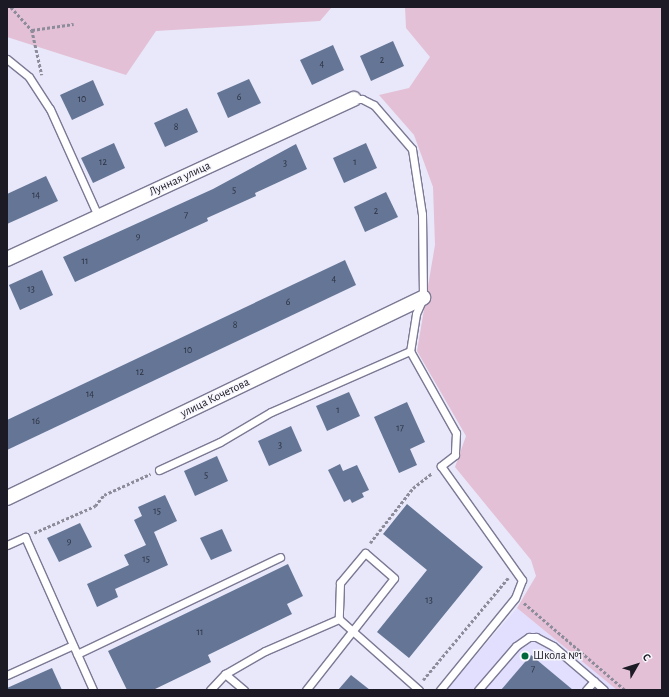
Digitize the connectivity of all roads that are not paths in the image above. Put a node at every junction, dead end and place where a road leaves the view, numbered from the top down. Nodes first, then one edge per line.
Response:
1 (7, 59) edge
2 (354, 99) joint
3 (98, 216) junction
4 (7, 260) edge
5 (423, 298) junction
6 (410, 351) junction
7 (159, 470) road end
8 (7, 498) edge
9 (7, 545) edge
10 (280, 557) dead end
11 (339, 619) junction
12 (351, 628) junction
13 (73, 645) junction
14 (77, 654) junction
15 (225, 674) junction
16 (7, 675) edge
17 (594, 681) junction
18 (418, 689) edge
19 (93, 690) edge
20 (210, 690) edge
21 (244, 690) edge
22 (306, 690) edge
23 (440, 690) edge
24 (478, 690) edge
25 (586, 690) edge
26 (604, 690) edge

1 - 3 lane
2 - 3 street, Лунная улица
2 - 5 lane
3 - 4 street, Лунная улица
5 - 6 lane
5 - 8 street, улица Кочетова
6 - 7 lane
6 - 23 lane
9 - 13 lane
10 - 14 lane
11 - 12 lane
11 - 12 lane
11 - 15 lane
12 - 18 lane
12 - 22 lane
13 - 14 lane
13 - 16 lane
14 - 19 lane
15 - 20 lane
15 - 21 lane
17 - 24 lane
17 - 25 lane
17 - 26 lane

